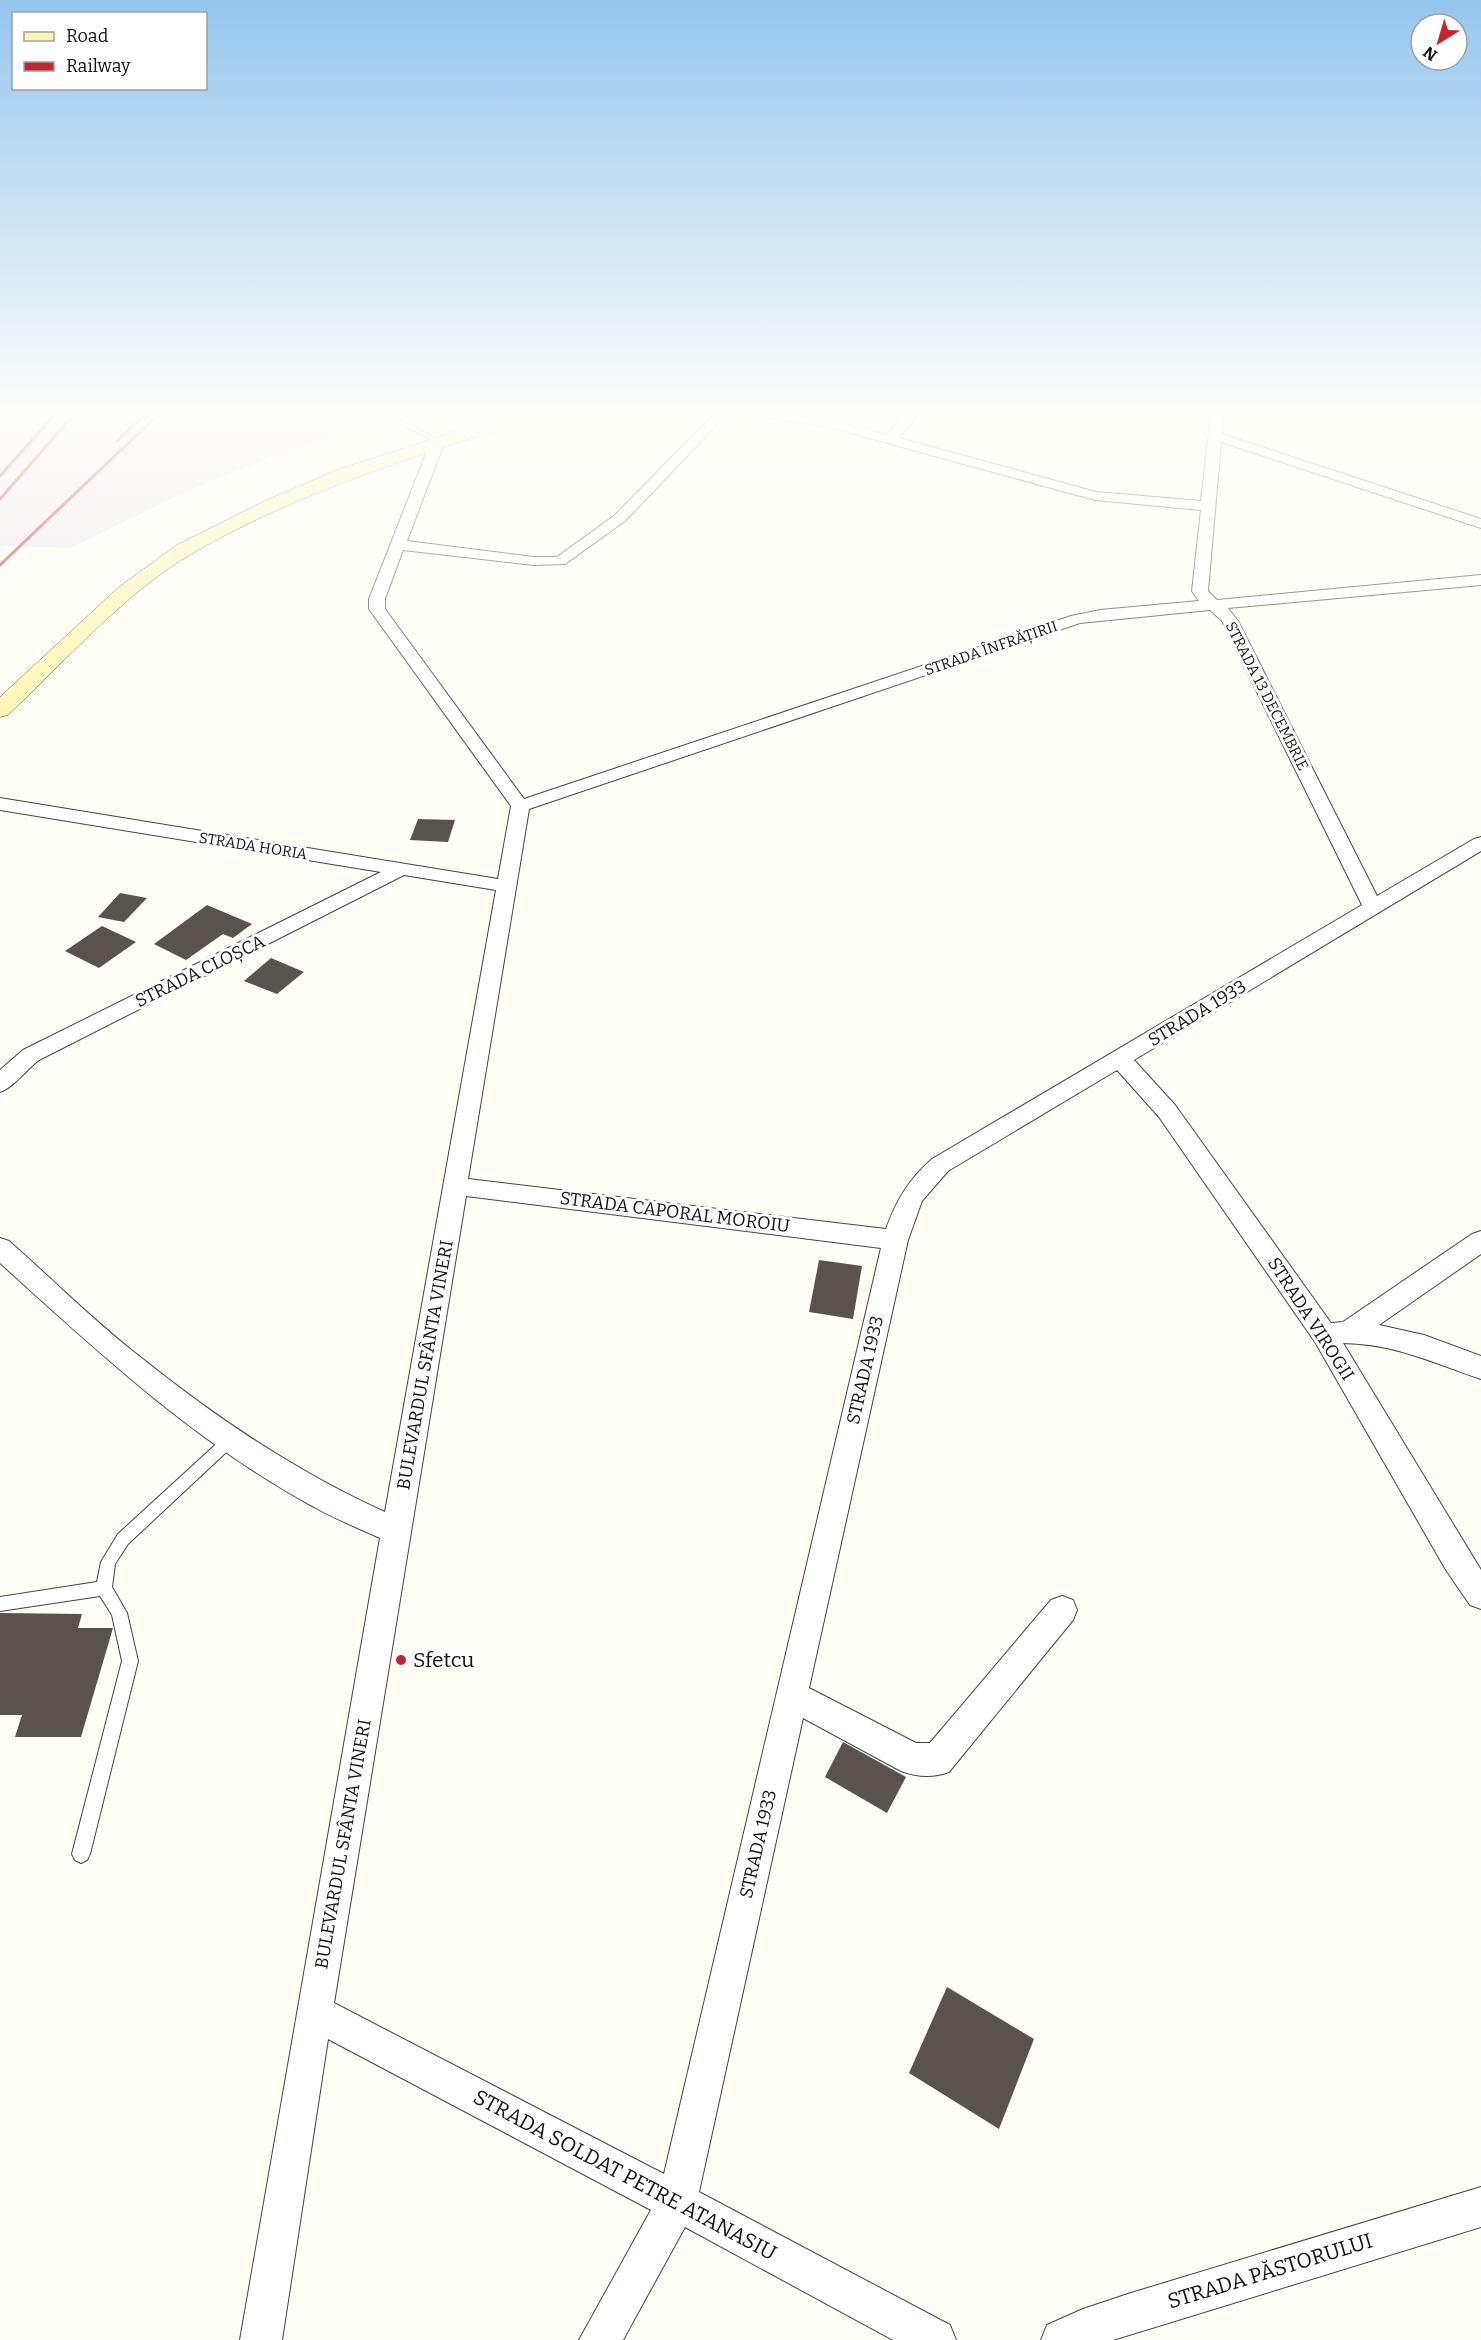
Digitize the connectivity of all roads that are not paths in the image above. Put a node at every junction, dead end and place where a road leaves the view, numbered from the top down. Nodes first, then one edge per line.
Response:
1 (238, 521) edge
2 (408, 521) edge
3 (616, 521) edge
4 (1206, 521) edge
5 (399, 544) junction
6 (1481, 580) edge
7 (1218, 605) junction
8 (0, 710) edge
9 (0, 804) edge
10 (520, 806) junction
11 (1481, 843) edge
12 (401, 869) junction
13 (506, 886) junction
14 (1373, 906) junction
15 (1119, 1059) junction
16 (1, 1080) edge
17 (455, 1186) junction
18 (895, 1240) junction
19 (1481, 1241) edge
20 (0, 1248) edge
21 (1337, 1332) junction
22 (1481, 1368) edge
23 (230, 1440) junction
24 (396, 1531) junction
25 (104, 1588) junction
26 (1481, 1595) edge
27 (0, 1604) edge
28 (1062, 1610) dead end
29 (791, 1695) junction
30 (81, 1854) dead end
31 (314, 2012) junction
32 (677, 2202) junction
33 (1481, 2207) edge
34 (261, 2340) edge
35 (600, 2340) edge
36 (935, 2340) edge
37 (1062, 2340) edge

1 - 8 main road
2 - 5 street
3 - 5 street
4 - 7 street, STRADA 13 DECEMBRIE
5 - 10 street
6 - 7 street, STRADA ÎNFRĂȚIRII
7 - 10 street, STRADA ÎNFRĂȚIRII
7 - 14 street, STRADA 13 DECEMBRIE
9 - 12 street, STRADA HORIA
10 - 13 street, BULEVARDUL SFÂNTA VINERI
11 - 14 street, STRADA 1933
12 - 13 street, STRADA HORIA
12 - 16 street, STRADA CLOȘCA
13 - 17 street, BULEVARDUL SFÂNTA VINERI
14 - 15 street, STRADA 1933
15 - 18 street, STRADA 1933
15 - 21 street, STRADA VIROGII
17 - 18 street, STRADA CAPORAL MOROIU
17 - 24 street, BULEVARDUL SFÂNTA VINERI
18 - 29 street, STRADA 1933
19 - 21 street
20 - 23 street
21 - 22 street
21 - 26 street, STRADA VIROGII
23 - 24 street
23 - 25 lane
24 - 31 street, BULEVARDUL SFÂNTA VINERI
25 - 27 lane
25 - 30 lane
28 - 29 street
29 - 32 street, STRADA 1933
31 - 32 street, STRADA SOLDAT PETRE ATANASIU
31 - 34 street, BULEVARDUL SFÂNTA VINERI
32 - 35 street, STRADA 1933
32 - 36 street, STRADA SOLDAT PETRE ATANASIU
33 - 37 street, STRADA PĂSTORULUI

